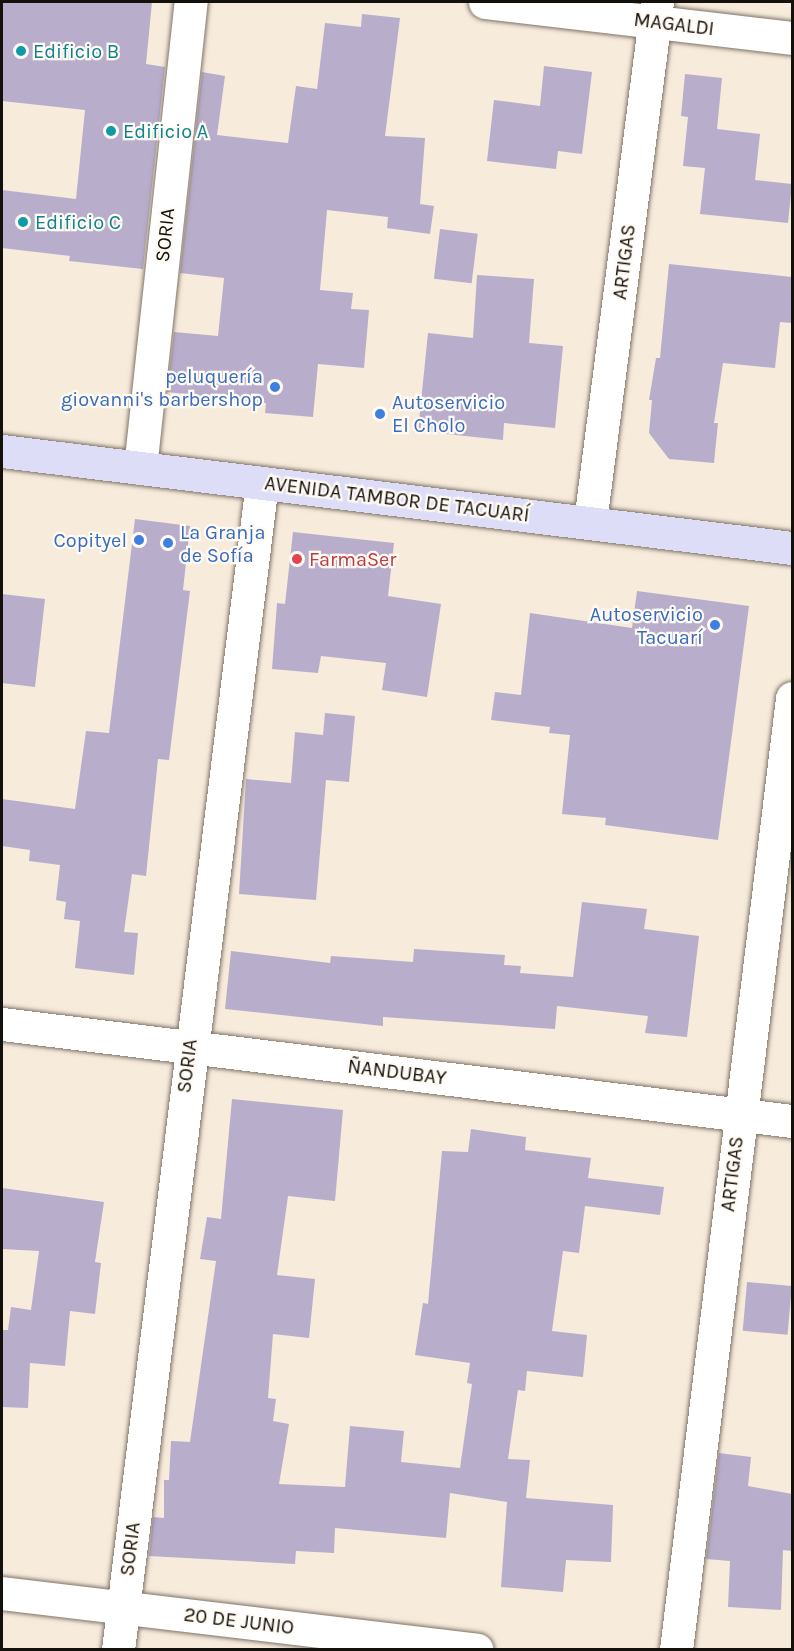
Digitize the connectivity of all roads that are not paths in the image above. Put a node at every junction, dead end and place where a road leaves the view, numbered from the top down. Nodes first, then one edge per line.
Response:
1 (191, 2) edge
2 (485, 2) edge
3 (656, 12) edge
4 (792, 38) edge
5 (2, 451) edge
6 (140, 468) junction
7 (261, 483) junction
8 (590, 522) junction
9 (792, 548) edge
10 (792, 698) edge
11 (2, 1024) edge
12 (189, 1047) junction
13 (739, 1115) junction
14 (792, 1121) edge
15 (2, 1593) edge
16 (123, 1608) junction
17 (118, 1650) edge
18 (477, 1650) edge
19 (676, 1650) edge

1 - 6 street, SORIA
2 - 3 street, MAGALDI
3 - 4 street, MAGALDI
3 - 8 street, ARTIGAS
5 - 6 main road, AVENIDA TAMBOR DE TACUARÍ
6 - 7 main road, AVENIDA TAMBOR DE TACUARÍ
7 - 8 main road, AVENIDA TAMBOR DE TACUARÍ
7 - 12 street, SORIA
8 - 9 main road, AVENIDA TAMBOR DE TACUARÍ
10 - 13 street, ARTIGAS
11 - 12 street, ÑANDUBAY
12 - 13 street, ÑANDUBAY
12 - 16 street, SORIA
13 - 14 street, ÑANDUBAY
13 - 19 street, ARTIGAS
15 - 16 street, 20 DE JUNIO
16 - 17 street, SORIA
16 - 18 street, 20 DE JUNIO

